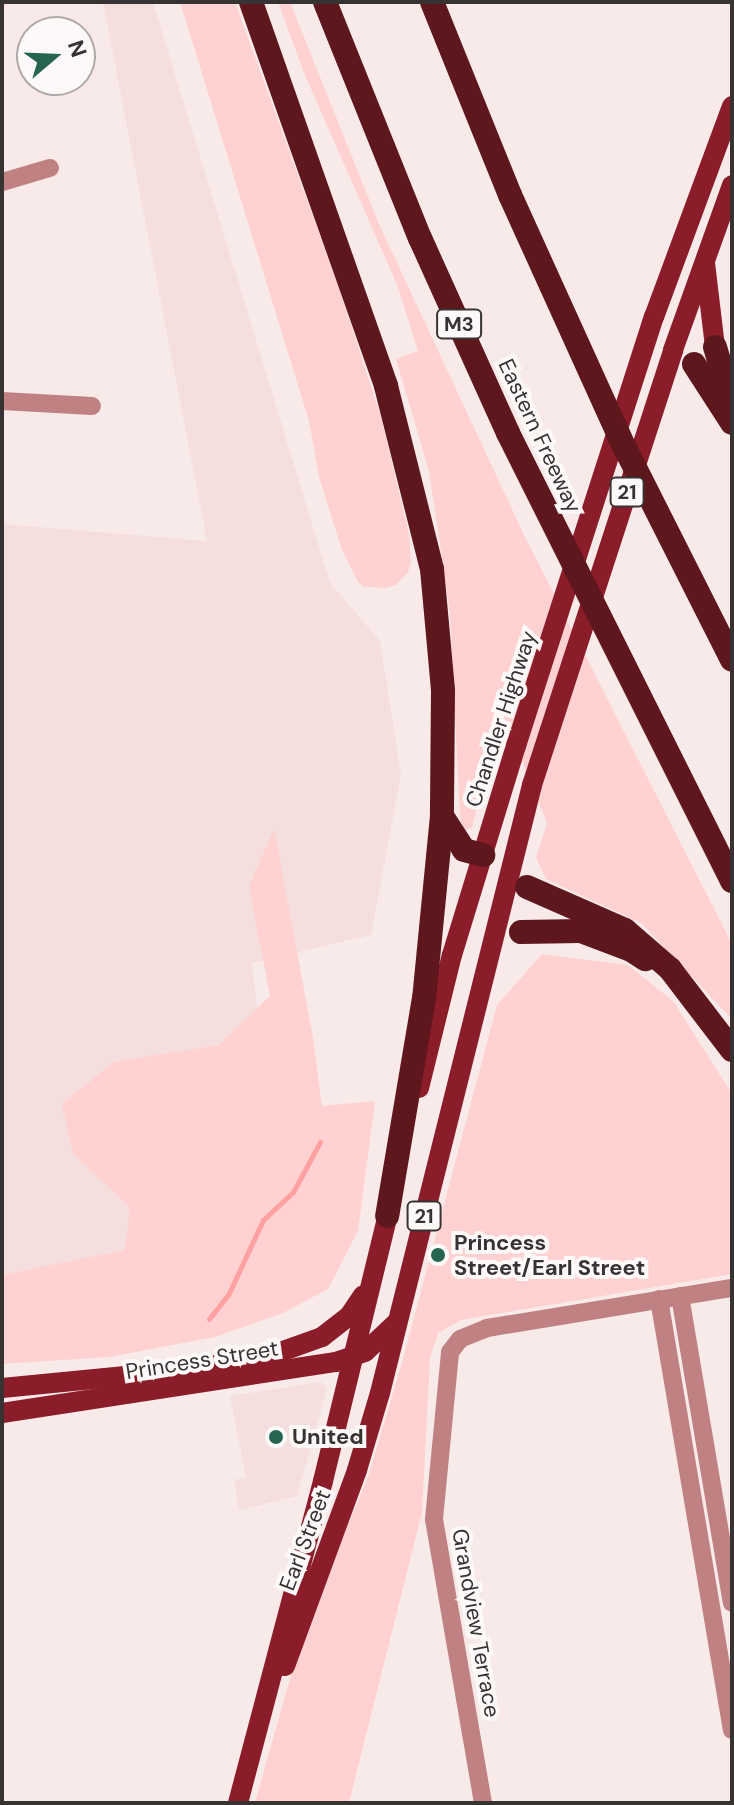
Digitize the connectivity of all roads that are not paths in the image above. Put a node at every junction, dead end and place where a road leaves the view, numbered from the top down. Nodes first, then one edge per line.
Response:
1 (251, 2) edge
2 (325, 2) edge
3 (432, 2) edge
4 (732, 106) edge
5 (50, 168) dead end
6 (2, 182) edge
7 (730, 192) edge
8 (705, 263) junction
9 (715, 347) joint
10 (670, 353) junction
11 (694, 364) joint
12 (632, 392) junction
13 (2, 401) edge
14 (732, 405) edge
15 (92, 406) dead end
16 (732, 423) edge
17 (732, 660) edge
18 (442, 816) junction
19 (483, 855) junction
20 (732, 881) edge
21 (518, 882) junction
22 (521, 932) joint
23 (492, 946) junction
24 (694, 998) junction
25 (732, 1050) edge
26 (387, 1216) junction
27 (371, 1281) junction
28 (732, 1288) edge
29 (680, 1296) junction
30 (659, 1299) junction
31 (396, 1323) junction
32 (353, 1357) junction
33 (2, 1388) edge
34 (2, 1413) edge
35 (732, 1603) edge
36 (732, 1730) edge
37 (247, 1770) junction
38 (238, 1803) edge
39 (483, 1803) edge

1 - 18 highway
2 - 20 highway, Eastern Freeway / M3
3 - 17 highway
4 - 12 main road, Chandler Highway / 21
5 - 6 street
7 - 8 main road, 21
8 - 9 main road
8 - 10 main road, 21
9 - 14 highway
10 - 11 main road
10 - 12 main road
10 - 21 main road, 21
11 - 16 highway
12 - 19 main road, Chandler Highway / 21
13 - 15 street
18 - 19 highway
18 - 26 highway
19 - 21 main road
19 - 26 main road, Chandler Highway / 21
21 - 23 main road, 21
21 - 24 highway
22 - 23 main road
22 - 24 highway
23 - 31 main road, 21
24 - 25 highway
26 - 27 main road, Chandler Highway / 21
27 - 32 main road, Chandler Highway
27 - 33 main road, Princess Street / 21
28 - 29 street
29 - 30 street
29 - 35 street
30 - 36 street
30 - 39 street, Grandview Terrace
31 - 32 main road, Princess Street
31 - 37 main road, Earl Street
32 - 34 main road, Princess Street
32 - 37 main road, Earl Street
37 - 38 main road, Earl Street

